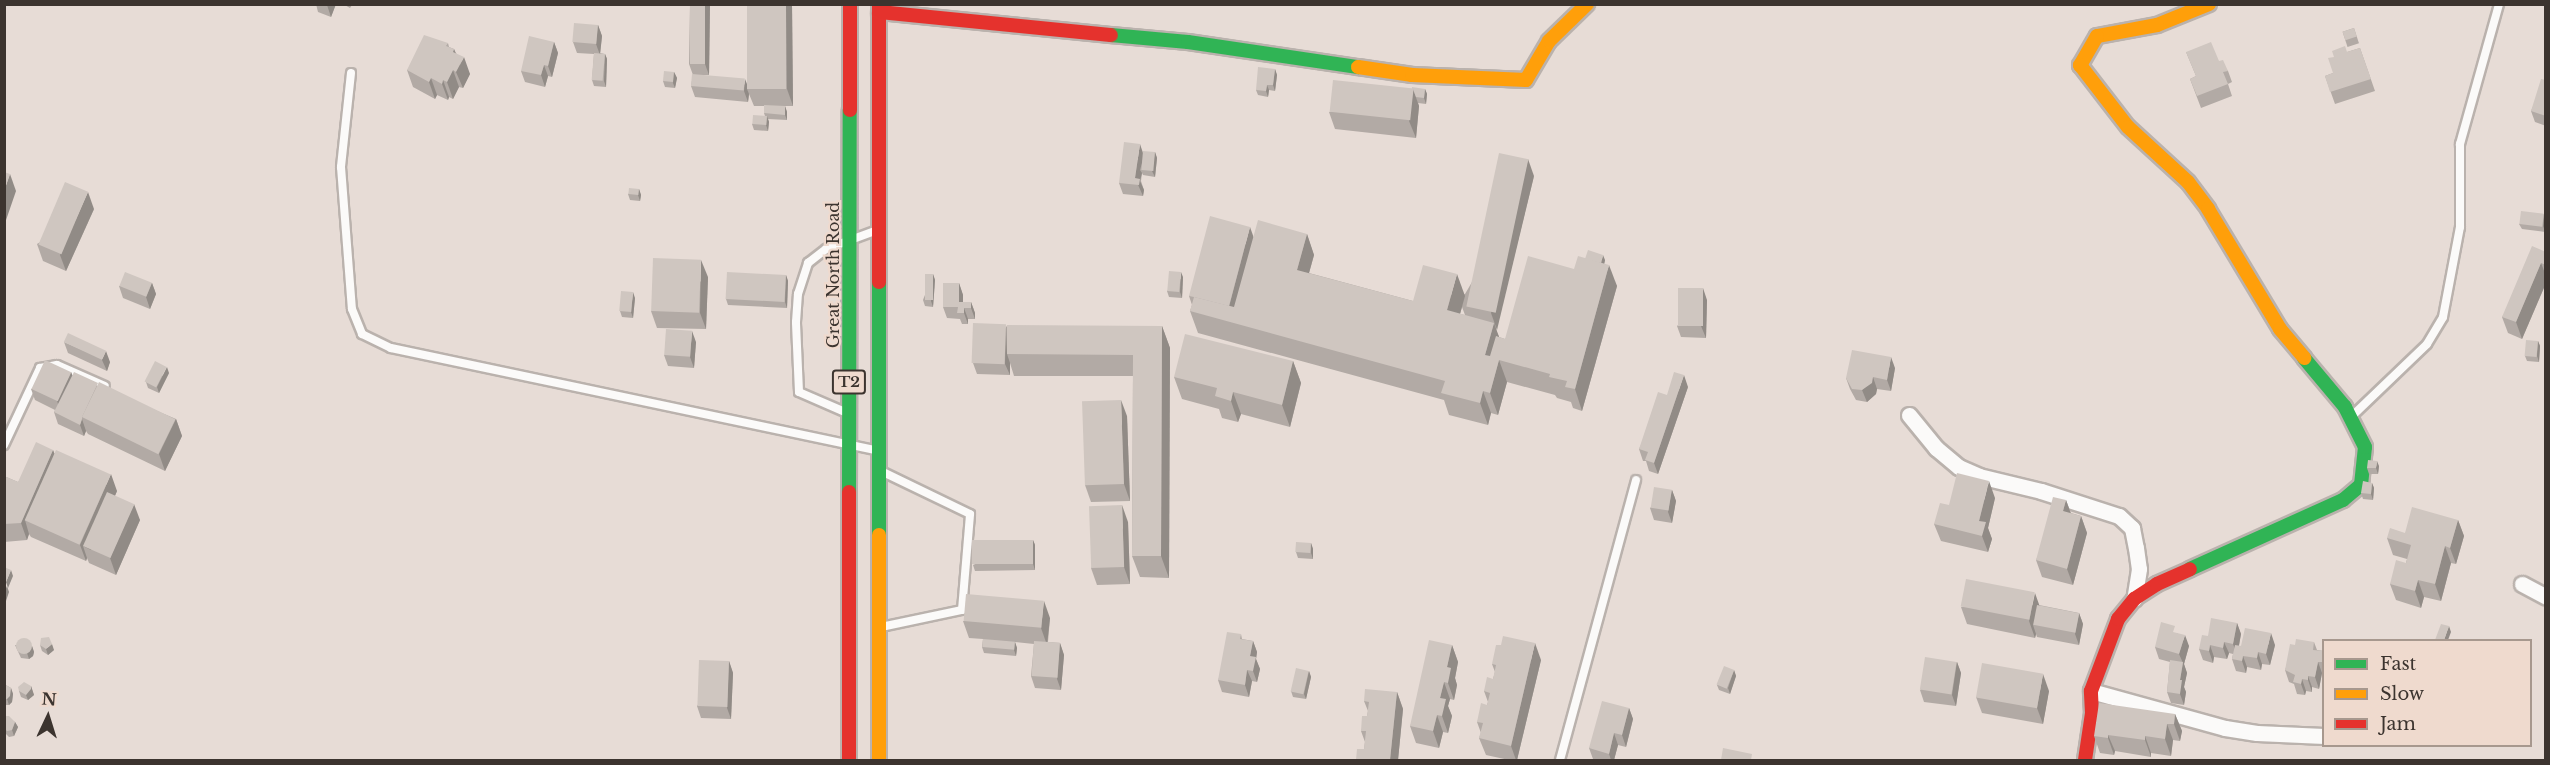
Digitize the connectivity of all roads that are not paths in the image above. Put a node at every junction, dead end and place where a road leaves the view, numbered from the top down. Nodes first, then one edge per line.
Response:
1 (850, 4) edge
2 (1587, 4) edge
3 (2209, 4) edge
4 (2499, 4) edge
5 (879, 8) edge
6 (351, 73) dead end
7 (878, 230) junction
8 (849, 241) junction
9 (105, 386) edge
10 (1909, 415) dead end
11 (853, 418) junction
12 (2350, 418) junction
13 (870, 435) dead end
14 (849, 444) junction
15 (4, 445) edge
16 (879, 451) junction
17 (879, 470) junction
18 (1636, 480) dead end
19 (2522, 584) dead end
20 (2546, 597) edge
21 (2134, 599) junction
22 (879, 627) junction
23 (2091, 691) junction
24 (2322, 736) edge
25 (849, 760) edge
26 (879, 760) edge
27 (1560, 760) edge
28 (2085, 760) edge

1 - 8 street, Great North Road / T2
2 - 5 street
3 - 12 street
4 - 12 lane
5 - 7 street, T2
6 - 14 lane
7 - 8 lane
7 - 16 street, T2
8 - 11 street, Great North Road / T2
8 - 11 lane
9 - 15 lane
10 - 21 street
11 - 14 street, Great North Road / T2
12 - 21 street
13 - 16 lane
14 - 16 lane
14 - 25 street, Great North Road / T2
16 - 17 street, T2
17 - 22 street, T2
17 - 22 lane
18 - 27 lane
19 - 20 street
21 - 23 street
22 - 26 street, T2
23 - 24 street
23 - 28 street

